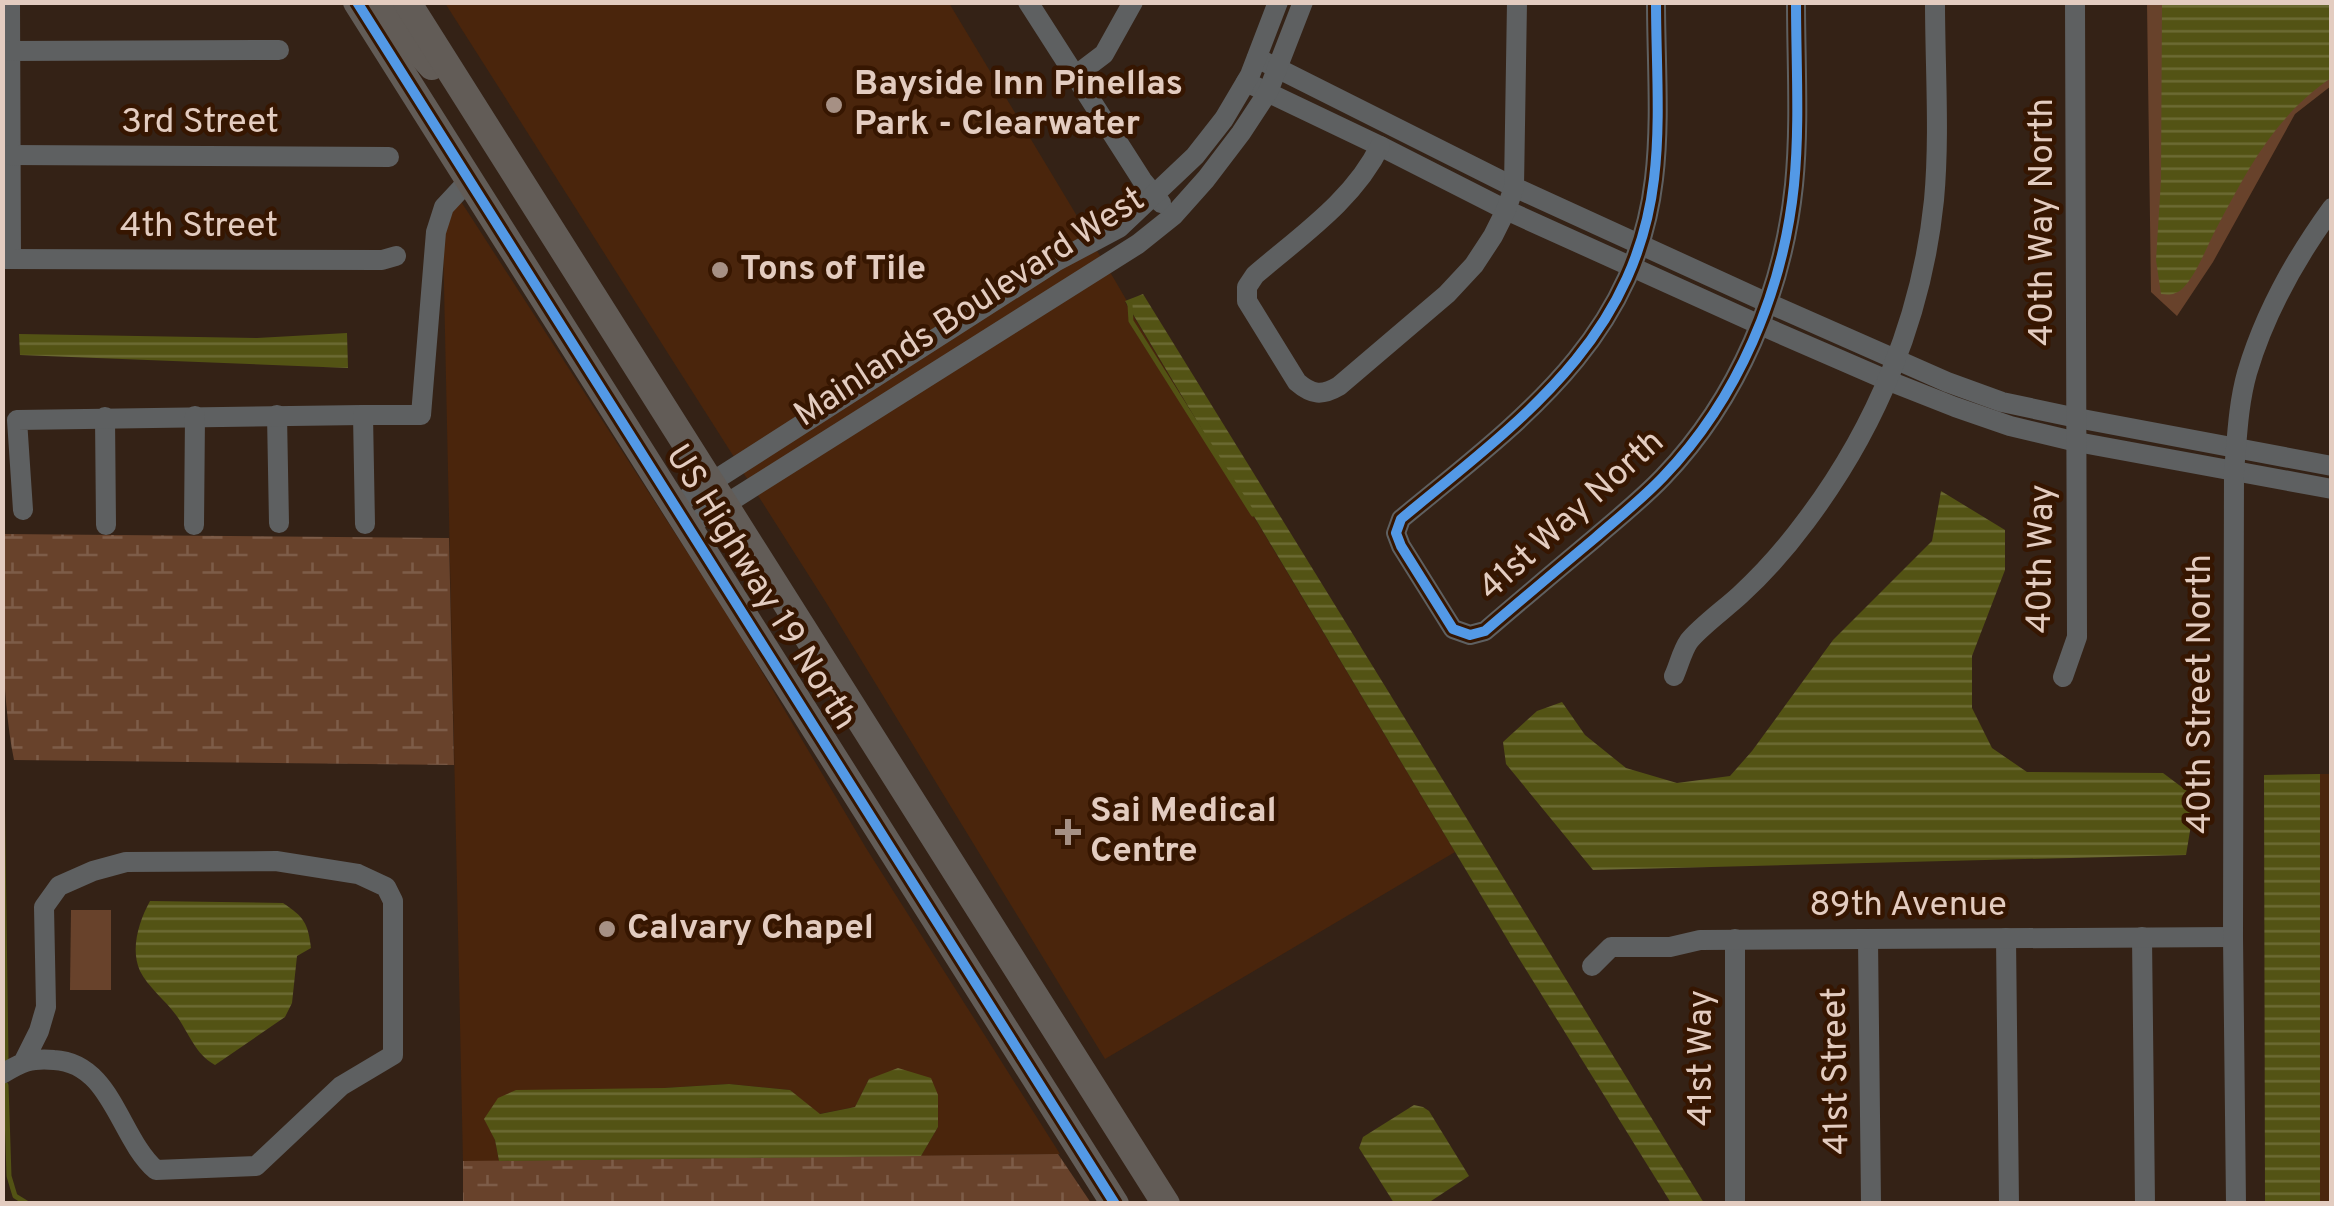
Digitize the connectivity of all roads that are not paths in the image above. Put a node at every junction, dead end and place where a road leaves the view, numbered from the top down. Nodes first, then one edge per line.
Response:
1 (10, 2) edge
2 (357, 2) edge
3 (380, 2) edge
4 (407, 2) edge
5 (1028, 2) edge
6 (1134, 2) edge
7 (1278, 2) edge
8 (1303, 2) edge
9 (1517, 2) edge
10 (1656, 2) edge
11 (1796, 2) edge
12 (1935, 2) edge
13 (2075, 2) edge
14 (279, 50) dead end
15 (10, 51) junction
16 (1257, 58) junction
17 (1277, 70) junction
18 (1074, 76) junction
19 (1246, 82) junction
20 (1268, 92) junction
21 (484, 123) junction
22 (1380, 146) junction
23 (10, 154) junction
24 (389, 156) dead end
25 (474, 186) junction
26 (1514, 187) junction
27 (1155, 196) junction
28 (2332, 208) edge
29 (1506, 210) junction
30 (1172, 216) junction
31 (551, 228) junction
32 (1640, 246) junction
33 (396, 256) dead end
34 (6, 259) edge
35 (1633, 267) junction
36 (1768, 304) junction
37 (1760, 325) junction
38 (1897, 360) junction
39 (1889, 381) junction
40 (362, 414) junction
41 (277, 415) junction
42 (195, 416) junction
43 (105, 417) junction
44 (2076, 418) junction
45 (2076, 442) junction
46 (2236, 448) junction
47 (2332, 466) edge
48 (2234, 472) junction
49 (2332, 489) edge
50 (718, 493) junction
51 (22, 510) dead end
52 (682, 515) junction
53 (279, 524) dead end
54 (365, 524) dead end
55 (106, 525) dead end
56 (194, 525) dead end
57 (1674, 676) dead end
58 (2063, 676) dead end
59 (904, 871) junction
60 (2233, 936) junction
61 (2142, 937) junction
62 (1868, 938) junction
63 (2006, 938) junction
64 (1735, 939) junction
65 (1592, 966) dead end
66 (44, 1018) junction
67 (66, 1060) junction
68 (24, 1061) junction
69 (2, 1074) edge
70 (1106, 1109) junction
71 (1090, 1164) junction
72 (1116, 1204) edge
73 (1128, 1204) edge
74 (1166, 1204) edge
75 (1735, 1204) edge
76 (1871, 1204) edge
77 (2009, 1204) edge
78 (2145, 1204) edge
79 (2236, 1204) edge

1 - 15 street
2 - 25 highway, US Highway 19 North
3 - 21 highway
4 - 21 highway, US Highway 19 North
5 - 18 street
6 - 18 street
7 - 16 street, Mainlands Boulevard West
8 - 17 street, Mainlands Boulevard West
9 - 26 street
10 - 32 street
11 - 36 street, 41st Way North
12 - 38 street
13 - 44 street, 40th Way North
14 - 15 street
15 - 23 street
16 - 17 street
16 - 19 street, Mainlands Boulevard West
17 - 20 street, Mainlands Boulevard West
17 - 26 street
18 - 27 street
19 - 20 street
19 - 27 street, Mainlands Boulevard West
20 - 22 street
20 - 30 street, Mainlands Boulevard West
21 - 31 highway, US Highway 19 North
22 - 29 street
22 - 29 street
23 - 24 street, 3rd Street
23 - 34 street
25 - 31 highway
25 - 40 street
25 - 52 highway, US Highway 19 North
26 - 29 street
26 - 32 street
27 - 30 street
27 - 50 street, Mainlands Boulevard West
28 - 46 street, 40th Street North
29 - 35 street
30 - 50 street, Mainlands Boulevard West
31 - 50 highway, US Highway 19 North
32 - 35 street
32 - 36 street
33 - 34 street, 4th Street
35 - 37 street
35 - 37 street, 41st Way North
36 - 37 street, 41st Way North
36 - 38 street
37 - 39 street
38 - 39 street
38 - 44 street
39 - 45 street
39 - 57 street
40 - 41 street
40 - 54 street
41 - 42 street
41 - 53 street
42 - 43 street
42 - 56 street
43 - 51 street
43 - 55 street
44 - 45 street, 40th Way North
44 - 46 street
45 - 48 street
45 - 58 street, 40th Way
46 - 47 street
46 - 48 street, 40th Street North
48 - 49 street
48 - 60 street, 40th Street North
50 - 52 street, Mainlands Boulevard West
50 - 70 highway, US Highway 19 North
52 - 59 highway, US Highway 19 North
59 - 70 highway
59 - 71 highway, US Highway 19 North
60 - 61 street, 89th Avenue
60 - 79 street, 40th Street North
61 - 63 street, 89th Avenue
61 - 78 street
62 - 63 street, 89th Avenue
62 - 64 street, 89th Avenue
62 - 76 street, 41st Street
63 - 77 street
64 - 65 street, 89th Avenue
64 - 75 street, 41st Way
66 - 67 street
66 - 67 street
66 - 68 street
67 - 68 street
68 - 69 street
70 - 74 highway, US Highway 19 North
71 - 72 highway, US Highway 19 North
71 - 73 highway

